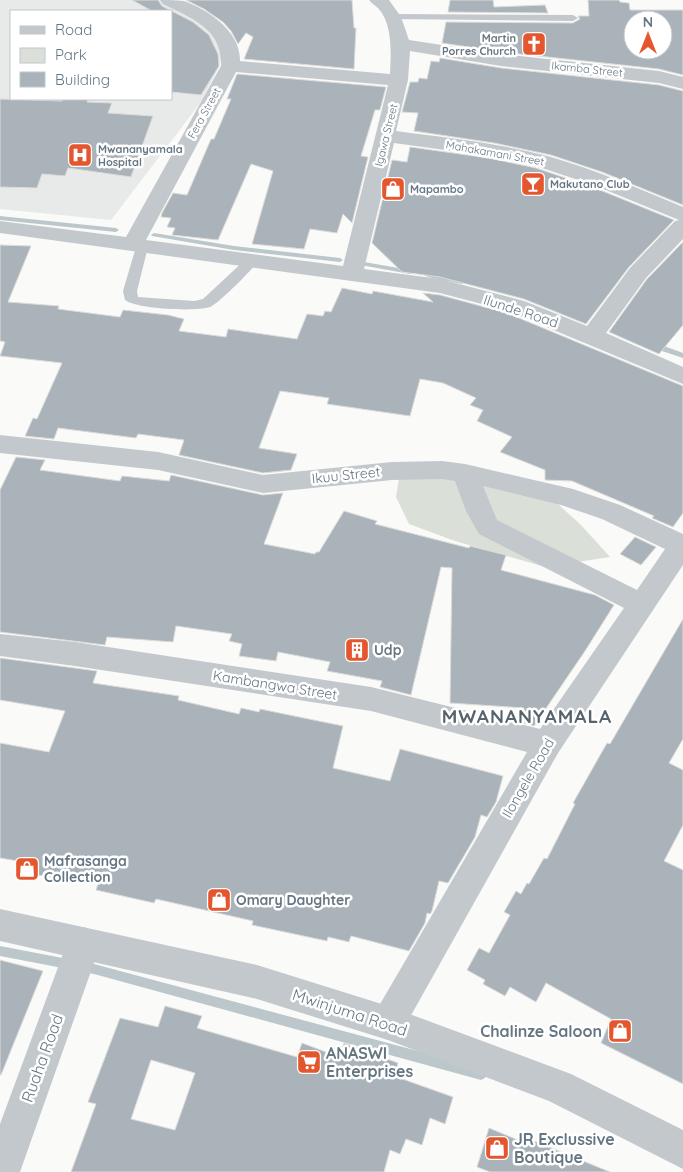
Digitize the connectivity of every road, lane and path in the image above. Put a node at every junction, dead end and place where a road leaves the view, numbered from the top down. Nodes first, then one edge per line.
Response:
1 (169, 0) edge
2 (378, 0) edge
3 (392, 17) junction
4 (573, 18) dead end
5 (401, 44) junction
6 (230, 66) junction
7 (399, 80) junction
8 (683, 83) edge
9 (386, 136) junction
10 (683, 215) edge
11 (683, 226) edge
12 (0, 227) edge
13 (137, 246) junction
14 (252, 261) junction
15 (352, 273) junction
16 (592, 336) junction
17 (683, 376) edge
18 (0, 444) edge
19 (465, 472) junction
20 (683, 544) edge
21 (640, 604) junction
22 (0, 645) edge
23 (546, 744) junction
24 (0, 925) edge
25 (84, 943) junction
26 (388, 1023) junction
27 (683, 1150) edge
28 (1, 1172) edge

1 - 6 street
2 - 3 street, Igawa Street
3 - 4 lane
3 - 5 street, Igawa Street
5 - 7 street, Igawa Street
5 - 8 street, Ikamba Street
6 - 7 street
6 - 13 street, Fera Street
7 - 9 street, Igawa Street
9 - 10 street, Mahakamani Street
9 - 15 street, Igawa Street
11 - 16 street
12 - 13 street, Ilunde Road
13 - 14 street, Ilunde Road
13 - 14 lane
14 - 15 street, Ilunde Road
15 - 16 street, Ilunde Road
16 - 17 street, Ilunde Road
18 - 19 street, Ikuu Street
19 - 20 street, Ikuu Street
19 - 21 street
20 - 21 street, Ilongele Road
21 - 23 street, Ilongele Road
22 - 23 street, Kambangwa Street
23 - 26 street, Ilongele Road
24 - 25 street, Mwinjuma Road
25 - 26 street, Mwinjuma Road
25 - 28 street, Ruaha Road
26 - 27 street, Mwinjuma Road

